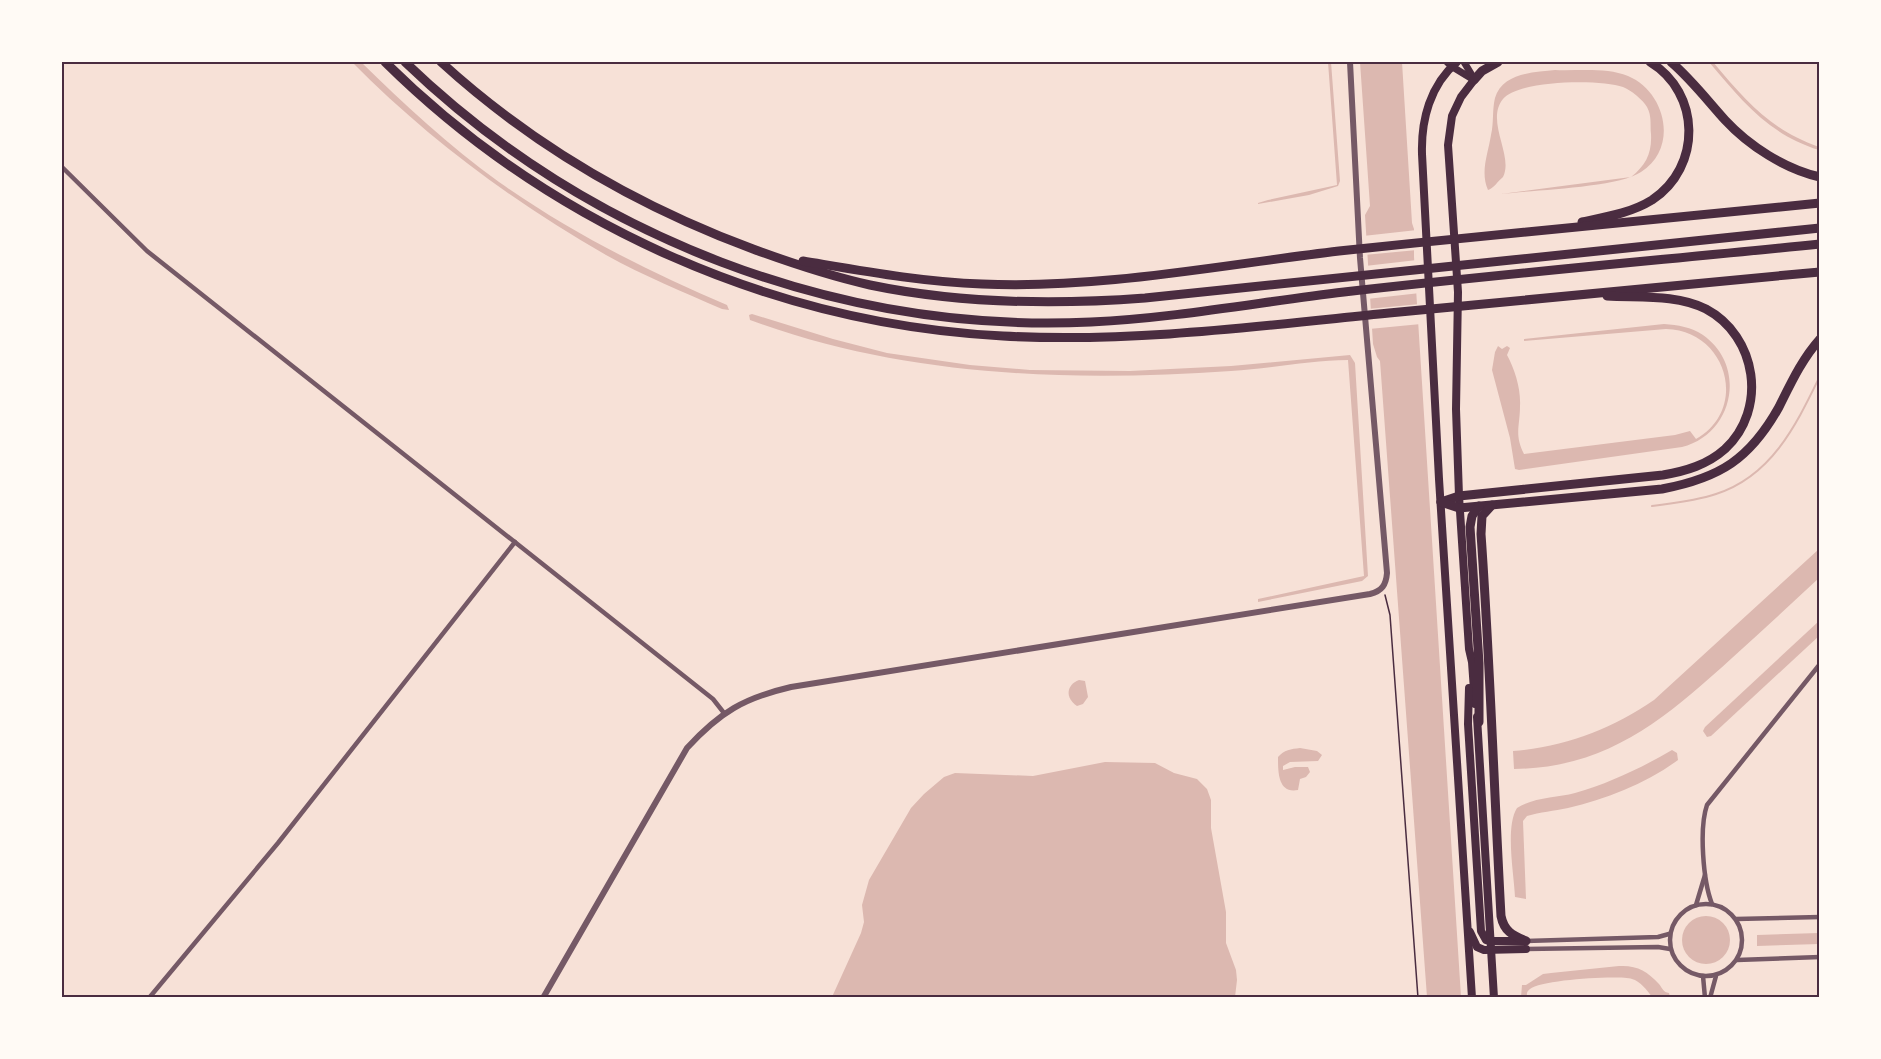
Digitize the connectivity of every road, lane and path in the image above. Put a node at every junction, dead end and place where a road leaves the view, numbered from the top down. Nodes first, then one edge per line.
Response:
1 (385, 62) edge
2 (405, 62) edge
3 (441, 62) edge
4 (1350, 62) edge
5 (1464, 62) edge
6 (1498, 62) edge
7 (1650, 62) edge
8 (1671, 62) edge
9 (1452, 63) edge
10 (1474, 80) junction
11 (62, 167) edge
12 (1820, 177) edge
13 (1820, 203) edge
14 (1820, 228) edge
15 (1536, 231) junction
16 (1820, 244) edge
17 (771, 256) junction
18 (1820, 272) edge
19 (1577, 294) junction
20 (1820, 339) edge
21 (1459, 496) junction
22 (1441, 502) junction
23 (1492, 505) junction
24 (1479, 506) junction
25 (1459, 508) junction
26 (515, 542) junction
27 (1381, 590) junction
28 (1469, 649) junction
29 (1820, 664) edge
30 (724, 713) junction
31 (1479, 722) junction
32 (1705, 875) junction
33 (1712, 904) junction
34 (1696, 905) junction
35 (1820, 917) edge
36 (1736, 919) junction
37 (1467, 926) junction
38 (1669, 934) junction
39 (1526, 945) junction
40 (1670, 949) junction
41 (1820, 957) edge
42 (1737, 960) junction
43 (1703, 976) junction
44 (1716, 976) junction
45 (149, 998) edge
46 (543, 998) edge
47 (1418, 998) edge
48 (1472, 998) edge
49 (1494, 998) edge
50 (1705, 998) edge
51 (1710, 998) edge

1 - 19 highway
2 - 16 highway
3 - 17 highway
4 - 27 street
5 - 10 main road
6 - 10 highway
7 - 15 highway
8 - 12 highway
9 - 10 main road
9 - 22 highway
10 - 21 highway
11 - 26 street
13 - 15 highway
14 - 17 highway
15 - 17 highway
18 - 19 highway
19 - 21 highway
20 - 23 highway
21 - 22 highway
21 - 25 highway
22 - 25 highway
22 - 37 highway
23 - 24 highway
23 - 39 highway
24 - 25 highway
24 - 31 highway
25 - 28 highway
26 - 30 street
26 - 45 street
27 - 30 street
27 - 47 path
28 - 31 highway
28 - 39 highway
29 - 32 street
30 - 46 street
31 - 49 highway
32 - 33 street
32 - 34 street
33 - 34 street
33 - 36 street
34 - 38 street
35 - 36 street
36 - 42 street
37 - 39 highway
37 - 48 highway
38 - 39 street
38 - 40 street
39 - 40 street
40 - 43 street
41 - 42 street
42 - 44 street
43 - 44 street
43 - 50 street
44 - 51 street

